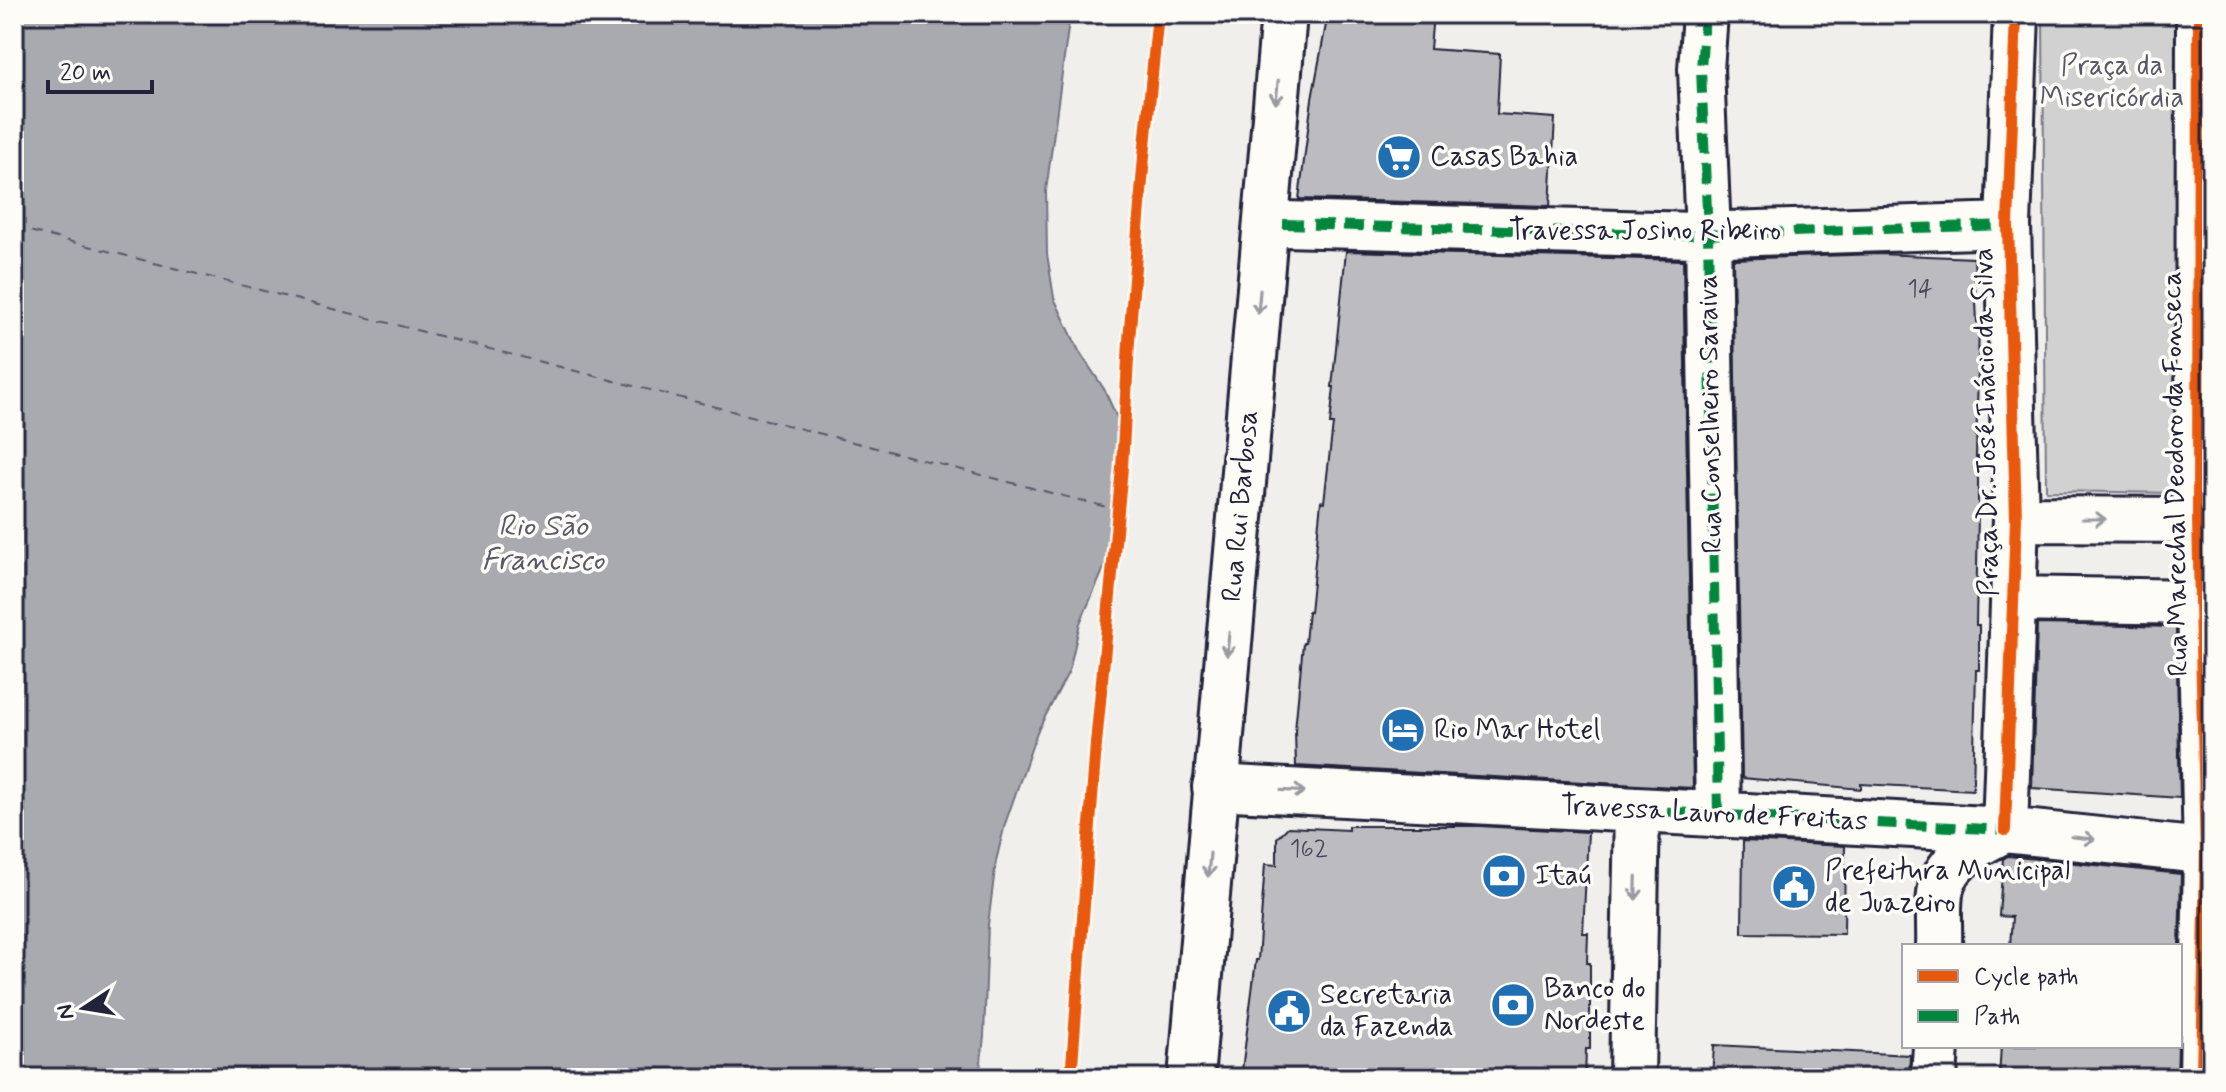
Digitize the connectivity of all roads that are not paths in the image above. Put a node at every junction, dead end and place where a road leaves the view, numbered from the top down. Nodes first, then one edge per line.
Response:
1 (1284, 14) edge
2 (1705, 14) edge
3 (2016, 14) edge
4 (2199, 14) edge
5 (1275, 224) junction
6 (2008, 225) junction
7 (1708, 234) junction
8 (2016, 519) junction
9 (2198, 520) junction
10 (2014, 599) junction
11 (2201, 602) junction
12 (1215, 787) junction
13 (1637, 810) junction
14 (1718, 815) junction
15 (2005, 830) junction
16 (2209, 852) edge
17 (1939, 944) edge
18 (1936, 1048) edge
19 (1191, 1078) edge
20 (1632, 1078) edge
21 (1934, 1078) edge
22 (2202, 1078) edge

1 -> 5 street, Rua Rui Barbosa
2 - 7 street, Rua Conselheiro Saraiva
3 - 6 street, Praça Dr. José Inácio da Silva
4 - 9 street, Rua Marechal Deodoro da Fonseca
5 - 7 street, Travessa Josino Ribeiro
5 -> 12 street, Rua Rui Barbosa
6 - 7 street, Travessa Josino Ribeiro
6 - 8 street, Praça Dr. José Inácio da Silva
7 - 14 street, Rua Conselheiro Saraiva
8 -> 9 street, Praça Dr. José Inácio da Silva
8 - 10 street, Praça Dr. José Inácio da Silva
9 - 11 street, Rua Marechal Deodoro da Fonseca
10 - 11 street
10 - 15 street, Praça Dr. José Inácio da Silva
11 - 16 street, Rua Marechal Deodoro da Fonseca
12 -> 13 street, Travessa Lauro de Freitas
12 -> 19 street, Rua Rui Barbosa
13 - 14 street, Travessa Lauro de Freitas
13 -> 20 street
14 - 15 street, Travessa Lauro de Freitas
15 -> 16 street, Travessa Lauro de Freitas
15 - 17 street
16 - 22 street, Rua Marechal Deodoro da Fonseca
18 - 21 street

